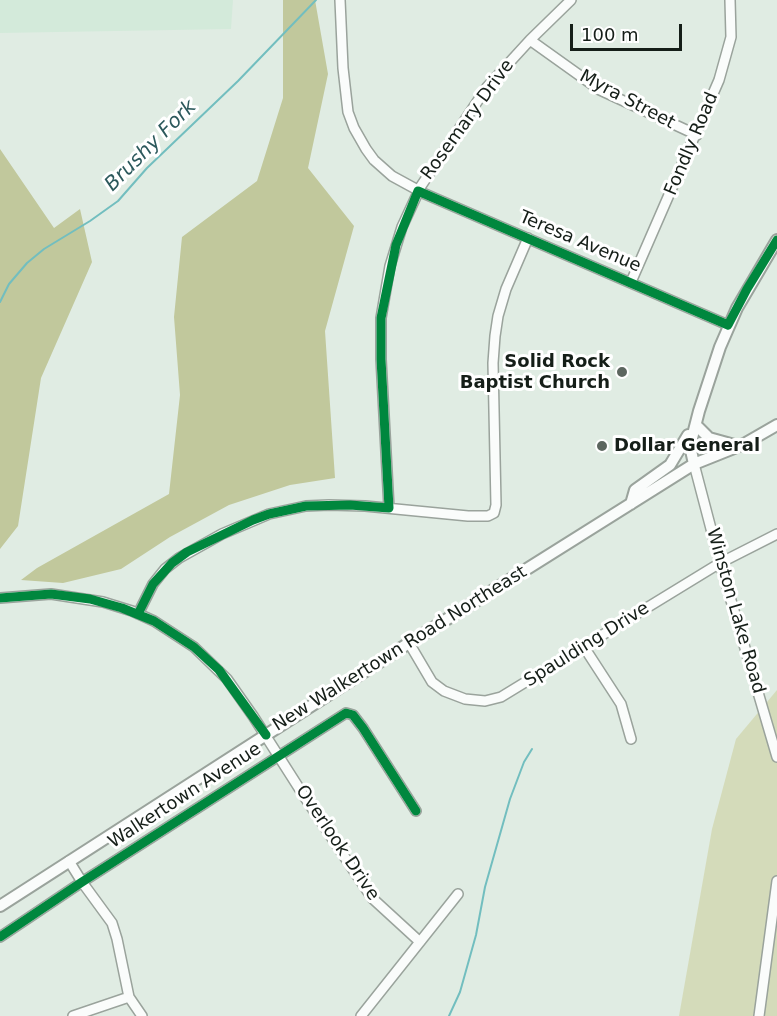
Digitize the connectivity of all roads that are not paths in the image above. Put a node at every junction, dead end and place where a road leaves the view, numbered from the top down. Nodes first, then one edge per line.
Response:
1 (340, 0) edge
2 (572, 0) edge
3 (730, 0) edge
4 (530, 40) junction
5 (697, 135) junction
6 (418, 191) junction
7 (528, 238) junction
8 (777, 240) edge
9 (631, 282) junction
10 (728, 325) junction
11 (696, 424) junction
12 (777, 424) edge
13 (738, 446) junction
14 (694, 464) junction
15 (631, 504) junction
16 (389, 508) junction
17 (777, 534) edge
18 (720, 563) junction
19 (0, 598) edge
20 (138, 614) junction
21 (409, 643) junction
22 (584, 647) junction
23 (266, 735) junction
24 (631, 739) dead end
25 (279, 756) junction
26 (777, 757) edge
27 (416, 811) dead end
28 (69, 861) junction
29 (777, 881) edge
30 (82, 882) junction
31 (458, 894) dead end
32 (0, 906) edge
33 (0, 937) edge
34 (420, 942) junction
35 (129, 997) junction
36 (73, 1016) edge
37 (142, 1016) edge
38 (361, 1016) edge
39 (759, 1016) edge

1 - 6 street, Teresa Avenue
2 - 4 street, Rosemary Drive
3 - 5 street, Fondly Road
4 - 5 street, Myra Street
4 - 6 street, Rosemary Drive
5 - 9 street, Fondly Road
6 - 7 street, Teresa Avenue
6 - 16 street, Rosemary Drive
7 - 9 street, Teresa Avenue
7 - 16 street
8 - 10 main road
9 - 10 street, Teresa Avenue
10 - 11 main road
11 - 13 main road
11 - 14 main road
11 - 15 main road
12 - 13 main road, New Walkertown Road Northeast
13 - 14 main road, New Walkertown Road Northeast
14 - 15 main road, New Walkertown Road Northeast
14 - 18 street, Winston Lake Road
15 - 21 main road, New Walkertown Road Northeast
16 - 20 street
17 - 18 street, Spaulding Drive
18 - 22 street, Spaulding Drive
18 - 26 street, Winston Lake Road
19 - 20 street, Overlook Drive
20 - 23 street, Overlook Drive
21 - 22 street, Spaulding Drive
21 - 23 main road, New Walkertown Road Northeast
22 - 24 street
23 - 25 street, Overlook Drive
23 - 28 main road, New Walkertown Road Northeast
25 - 27 street, Walkertown Avenue
25 - 30 street, Walkertown Avenue
25 - 34 street, Overlook Drive
28 - 30 street
28 - 32 main road, New Walkertown Road Northeast
29 - 39 street
30 - 33 street, Walkertown Avenue
30 - 35 street
31 - 34 street
34 - 38 street
35 - 36 street
35 - 37 street

